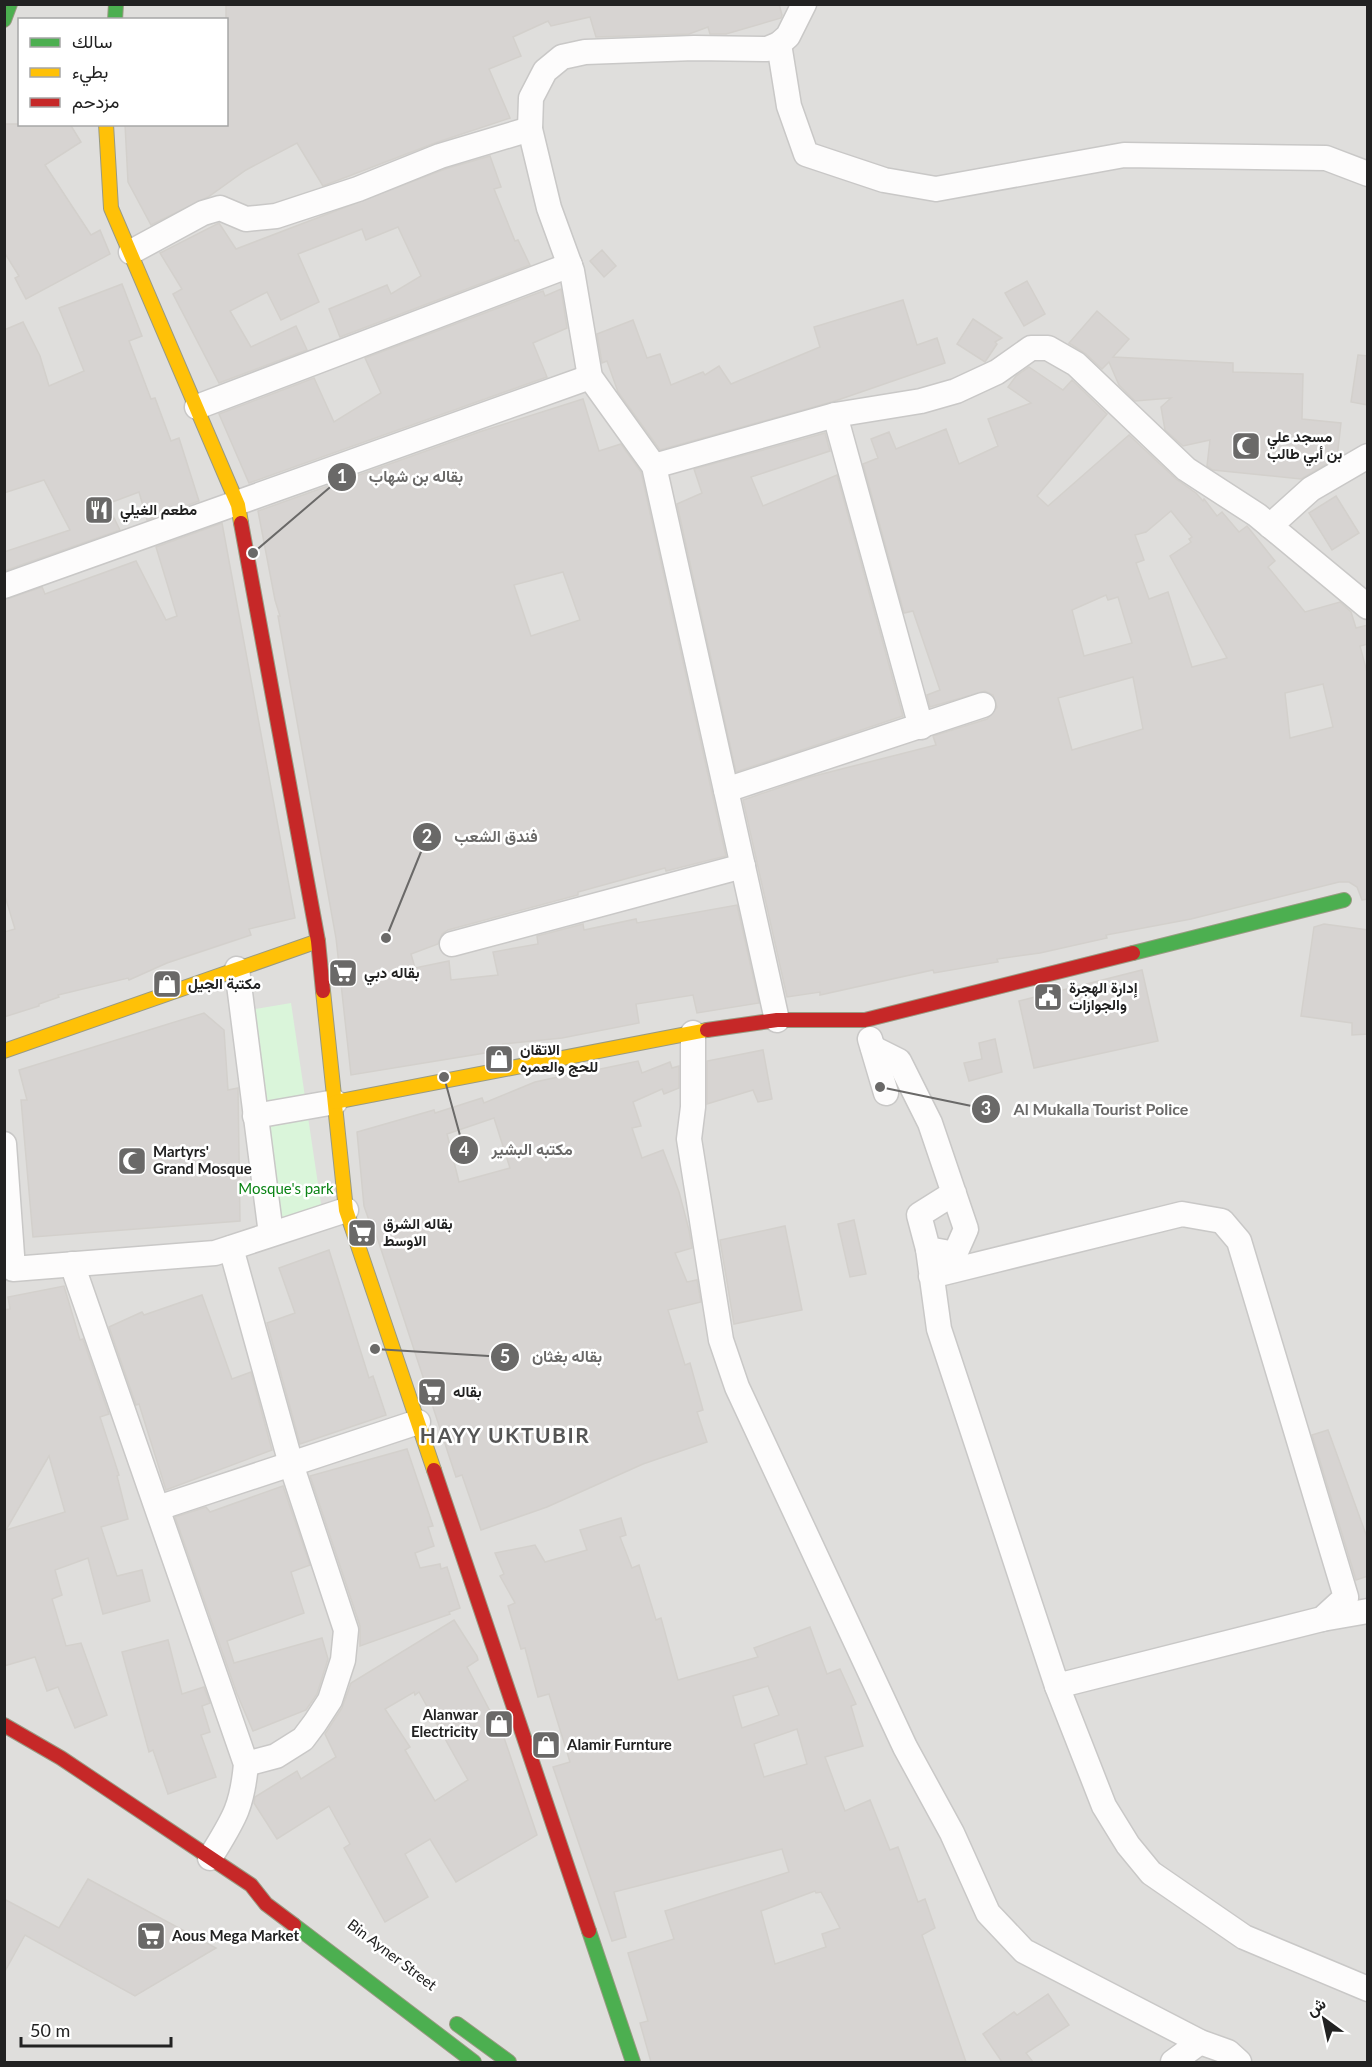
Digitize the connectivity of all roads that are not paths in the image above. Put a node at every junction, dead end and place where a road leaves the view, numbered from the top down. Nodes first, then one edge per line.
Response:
1 (10, 4) edge
2 (804, 4) edge
3 (4, 20) edge
4 (779, 44) junction
5 (106, 126) edge
6 (530, 129) junction
7 (1368, 174) edge
8 (131, 252) junction
9 (570, 265) junction
10 (590, 377) junction
11 (197, 406) junction
12 (835, 415) junction
13 (1368, 456) edge
14 (654, 466) junction
15 (238, 505) junction
16 (1270, 526) junction
17 (4, 586) edge
18 (1368, 607) edge
19 (983, 705) dead end
20 (921, 727) junction
21 (726, 790) junction
22 (743, 866) junction
23 (1344, 900) dead end
24 (318, 940) junction
25 (452, 944) dead end
26 (237, 969) junction
27 (777, 1020) junction
28 (865, 1020) junction
29 (693, 1033) junction
30 (873, 1048) junction
31 (4, 1052) edge
32 (886, 1094) dead end
33 (335, 1102) junction
34 (255, 1116) junction
35 (4, 1144) edge
36 (954, 1193) junction
37 (346, 1210) junction
38 (271, 1234) junction
39 (231, 1248) junction
40 (928, 1250) junction
41 (72, 1264) junction
42 (931, 1276) junction
43 (418, 1422) junction
44 (291, 1464) junction
45 (158, 1508) junction
46 (1368, 1611) edge
47 (1322, 1619) junction
48 (1057, 1686) junction
49 (4, 1725) edge
50 (246, 1764) junction
51 (210, 1858) junction
52 (251, 1885) junction
53 (276, 1889) dead end
54 (1368, 1989) edge
55 (444, 2014) dead end
56 (1200, 2042) junction
57 (474, 2062) edge
58 (509, 2062) edge
59 (633, 2062) edge
60 (1173, 2062) edge
61 (1239, 2062) edge

1 - 3 main road
2 - 4 street
4 - 6 street
4 - 7 street
5 - 8 main road
6 - 8 street
6 - 9 street
8 - 11 main road
9 - 10 street
9 - 11 street
10 - 14 street
10 - 15 street
11 - 15 main road
12 - 14 street
12 - 16 street
12 - 20 street
13 - 16 street
14 - 21 street
15 - 17 street
15 - 24 main road
16 - 18 street
19 - 20 street
20 - 21 street
21 - 22 street
22 - 25 street
22 - 27 street
23 - 28 main road
24 - 26 main road
24 - 33 main road
26 - 31 main road
26 - 34 street
27 - 28 main road
27 - 29 main road
28 - 30 street
29 - 33 main road
29 - 56 street
30 - 32 street
30 - 36 street
33 - 34 street
33 - 37 main road
34 - 38 street
35 - 41 street
36 - 40 street
36 - 40 street
37 - 38 street
37 - 43 main road
38 - 39 street
39 - 41 street
39 - 44 street
40 - 42 street
41 - 45 street
42 - 47 street
42 - 48 street
43 - 44 street
43 - 59 main road
44 - 45 street
44 - 50 street
45 - 50 street
46 - 47 street
47 - 48 street
48 - 54 street
49 - 51 main road
50 - 51 street
51 - 52 main road
52 - 53 main road
52 - 57 main road
55 - 58 main road
56 - 60 street
56 - 61 street

